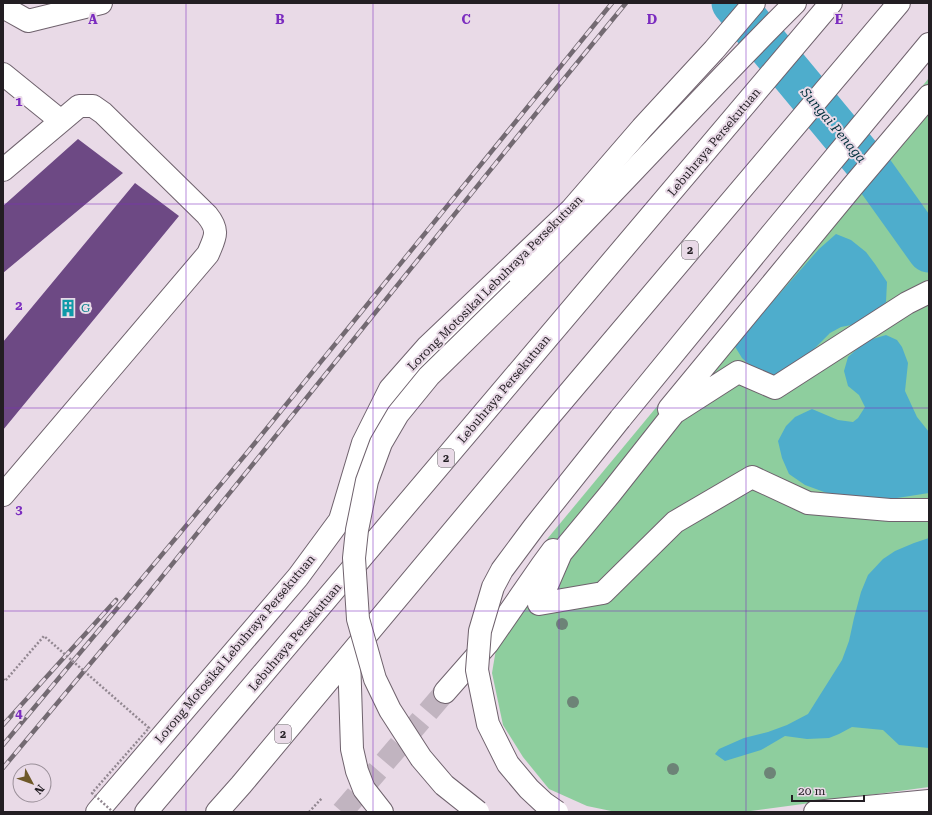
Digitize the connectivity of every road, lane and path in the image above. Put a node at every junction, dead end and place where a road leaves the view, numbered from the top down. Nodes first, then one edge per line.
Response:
1 (102, 3) edge
2 (754, 3) edge
3 (795, 3) edge
4 (831, 3) edge
5 (899, 3) edge
6 (3, 7) edge
7 (925, 49) edge
8 (3, 74) edge
9 (929, 96) edge
10 (54, 115) junction
11 (3, 170) edge
12 (929, 292) edge
13 (3, 495) edge
14 (929, 510) edge
15 (488, 643) junction
16 (349, 656) junction
17 (3, 679) edge
18 (445, 692) tunnel mouth
19 (364, 789) junction
20 (322, 798) dead end
21 (929, 801) edge
22 (929, 810) edge
23 (96, 812) edge
24 (114, 812) edge
25 (146, 812) edge
26 (217, 812) edge
27 (309, 812) edge
28 (366, 812) edge
29 (382, 812) edge
30 (478, 812) edge
31 (556, 812) edge
32 (815, 812) edge
33 (821, 812) edge
34 (911, 812) edge

1 - 6 main road
2 - 23 main road, Lorong Motosikal Lebuhraya Persekutuan
3 - 30 main road, bridge
4 - 25 main road, Lebuhraya Persekutuan / 2
5 - 16 main road, 2
7 - 31 main road, bridge
8 - 10 main road
9 - 15 main road
10 - 11 main road
10 - 13 main road
12 - 14 main road
15 - 18 main road
15 - 31 main road
16 - 19 main road
16 - 26 main road, 2
17 - 24 path, bridge
19 - 28 main road
19 - 29 main road
20 - 27 path
21 - 33 main road
22 - 34 main road
32 - 33 main road

